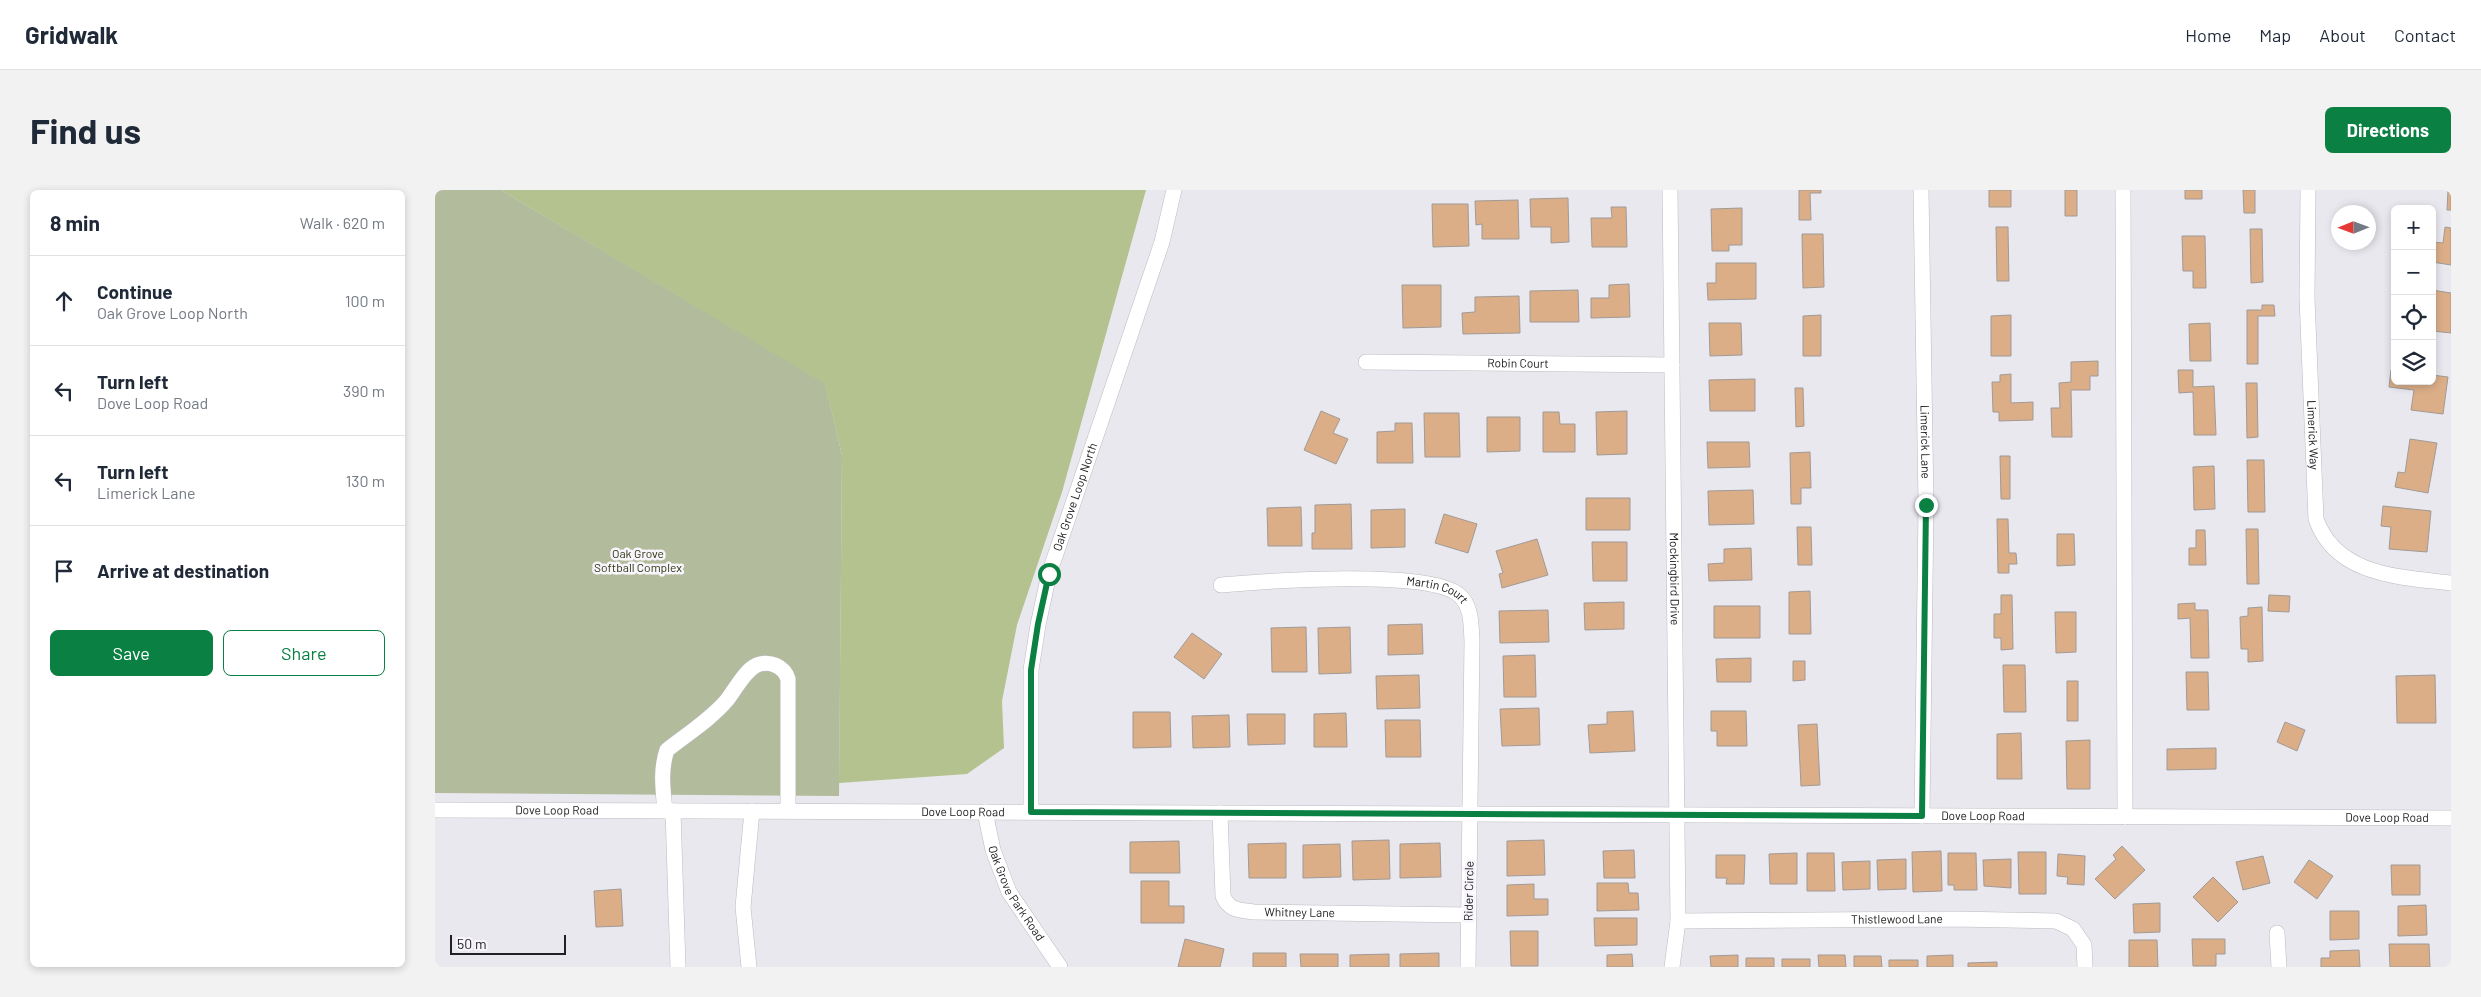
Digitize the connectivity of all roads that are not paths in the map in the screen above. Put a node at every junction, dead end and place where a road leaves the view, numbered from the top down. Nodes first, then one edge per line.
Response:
1 (1174, 190) edge
2 (1670, 190) edge
3 (1921, 190) edge
4 (2123, 190) edge
5 (2308, 190) edge
6 (1366, 362) dead end
7 (1672, 365) junction
8 (2451, 583) edge
9 (1221, 585) dead end
10 (435, 810) edge
11 (669, 811) junction
12 (752, 811) junction
13 (788, 811) junction
14 (985, 812) junction
15 (1031, 812) junction
16 (1220, 813) junction
17 (1471, 814) junction
18 (1676, 815) junction
19 (1922, 816) junction
20 (2125, 817) junction
21 (2451, 818) edge
22 (1468, 915) junction
23 (1677, 921) junction
24 (2277, 933) dead end
25 (678, 967) edge
26 (749, 967) edge
27 (1060, 967) edge
28 (1468, 967) edge
29 (1672, 967) edge
30 (2085, 967) edge
31 (2279, 967) edge

1 - 15 street, Oak Grove Loop North
2 - 7 street, Mockingbird Drive
3 - 19 street, Limerick Lane
4 - 20 street
5 - 8 street, Limerick Way
6 - 7 street, Robin Court
7 - 18 street, Mockingbird Drive
9 - 17 street, Martin Court
10 - 11 street, Dove Loop Road
11 - 12 street, Dove Loop Road
11 - 13 street
11 - 25 street
12 - 13 street, Dove Loop Road
12 - 26 street
13 - 14 street, Dove Loop Road
14 - 15 street, Dove Loop Road
14 - 27 street, Oak Grove Park Road
15 - 16 street, Dove Loop Road
16 - 17 street, Dove Loop Road
16 - 22 street, Whitney Lane
17 - 18 street, Dove Loop Road
17 - 22 street, Rider Circle
18 - 19 street, Dove Loop Road
18 - 23 street, Mockingbird Drive
19 - 20 street, Dove Loop Road
20 - 21 street, Dove Loop Road
22 - 28 street, Rider Circle
23 - 29 street, Mockingbird Drive
23 - 30 street, Thistlewood Lane
24 - 31 street

